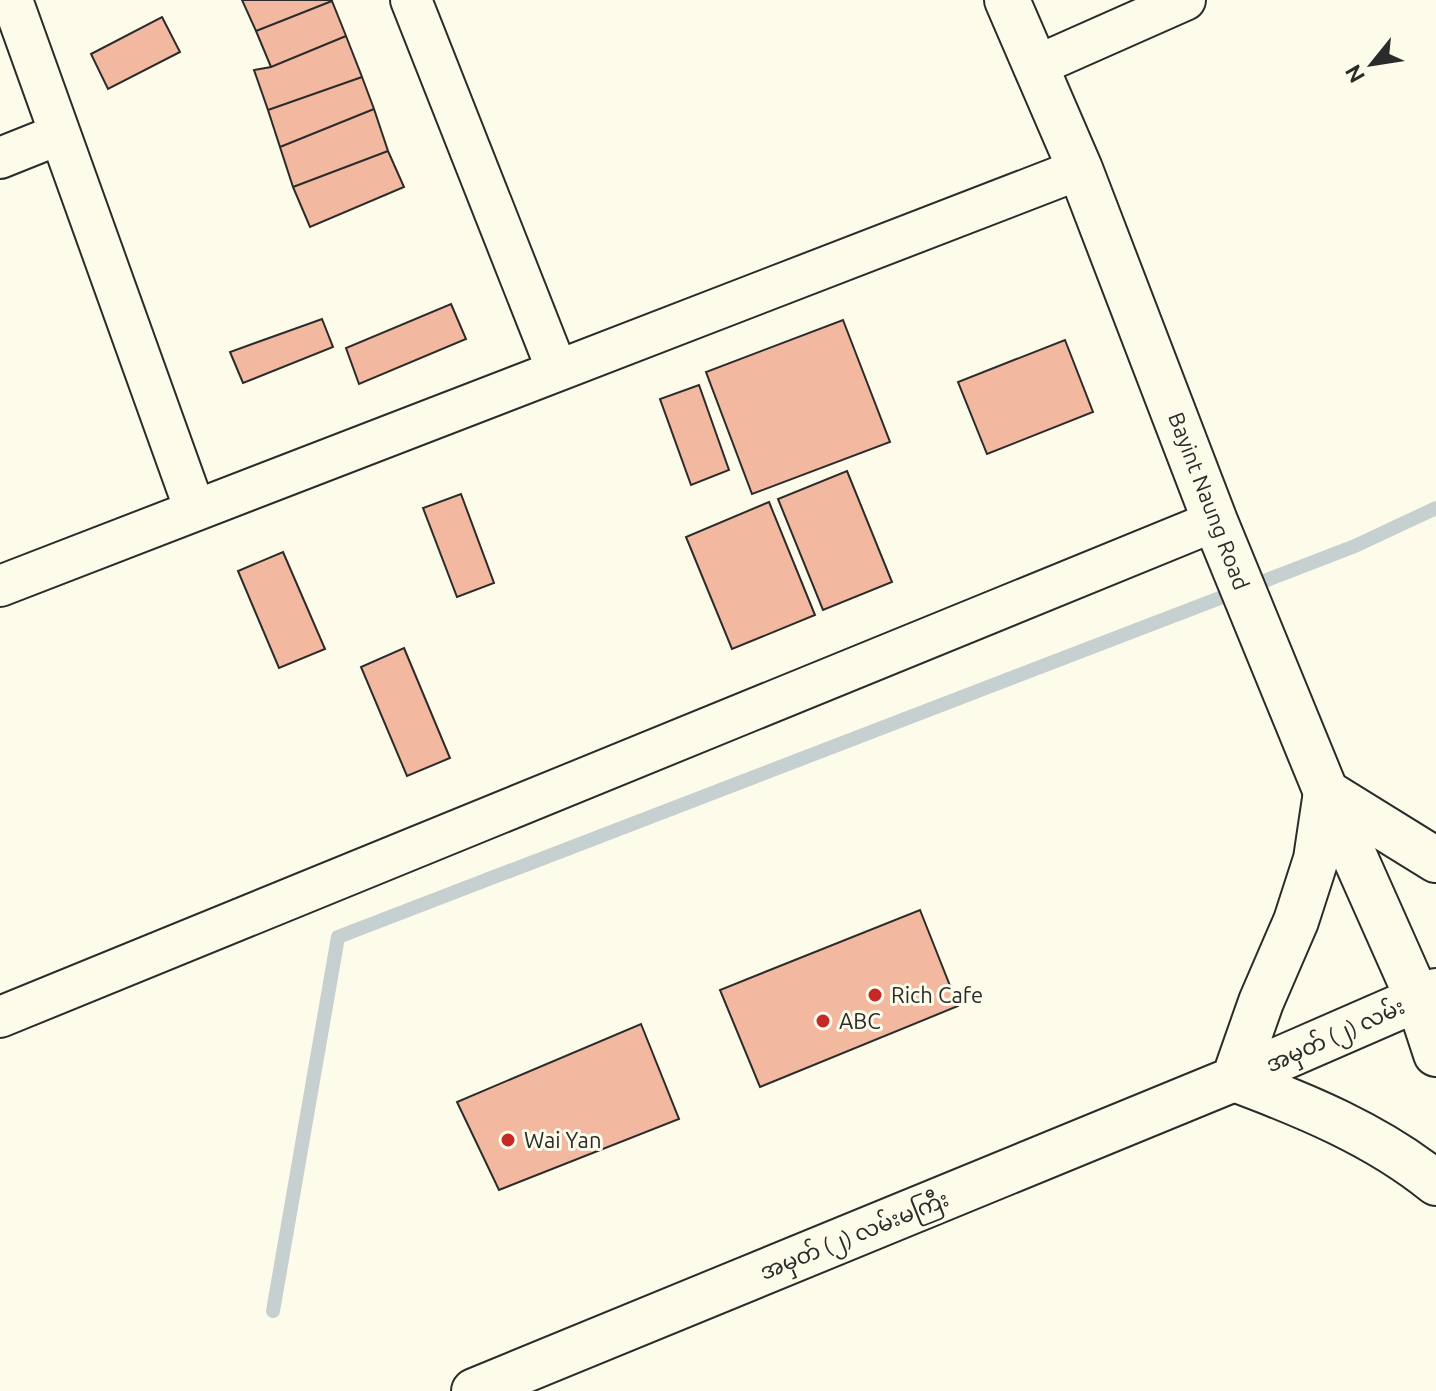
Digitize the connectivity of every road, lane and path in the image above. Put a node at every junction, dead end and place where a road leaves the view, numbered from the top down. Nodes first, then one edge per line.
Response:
1 (12, 0) edge
2 (411, 0) edge
3 (1007, 0) edge
4 (1185, 0) edge
5 (1036, 66) junction
6 (60, 134) junction
7 (0, 158) edge
8 (1080, 169) junction
9 (557, 370) junction
10 (195, 510) junction
11 (1215, 521) junction
12 (0, 586) edge
13 (1326, 792) junction
14 (1436, 860) edge
15 (1427, 995) edge
16 (0, 1017) edge
17 (1436, 1054) edge
18 (1234, 1079) junction
19 (1436, 1183) edge
20 (474, 1391) edge

1 - 6 street
2 - 9 street
3 - 5 main road, Bayint Naung Road
4 - 5 street
5 - 8 main road, Bayint Naung Road
6 - 7 street
6 - 10 street
8 - 9 street
8 - 11 main road, Bayint Naung Road
9 - 10 street
10 - 12 street
11 - 13 main road, Bayint Naung Road
11 - 16 street
13 - 14 main road
13 - 15 main road, Bayint Naung Road
13 - 18 main road
15 - 17 main road, Bayint Naung Road
15 - 18 main road, အမှတ် (၂) လမ်း
18 - 19 main road
18 - 20 main road, အမှတ် (၂) လမ်းမကြီး

